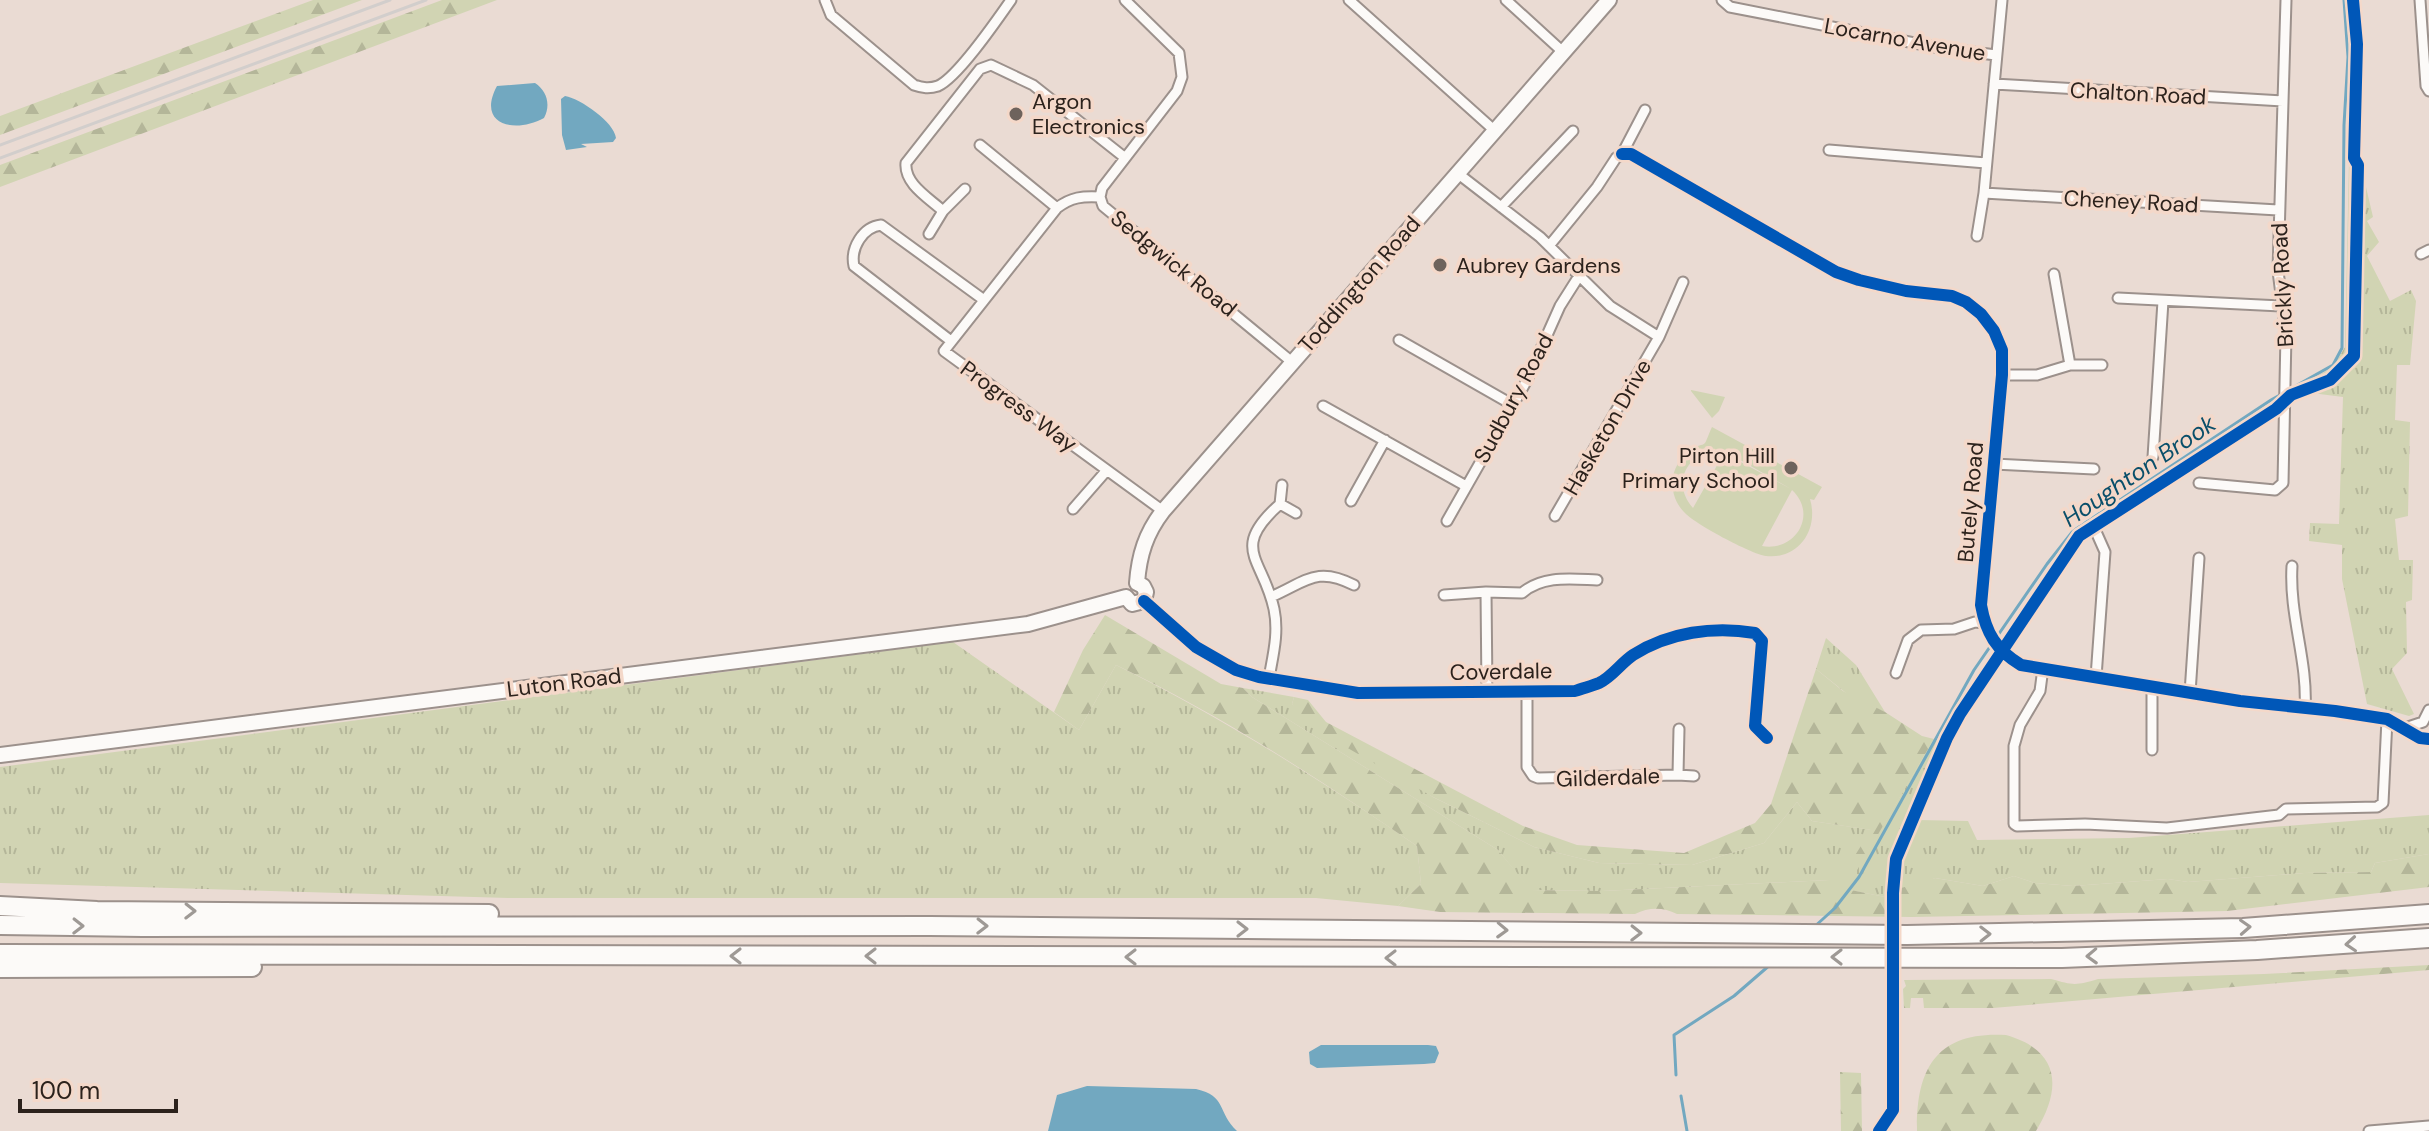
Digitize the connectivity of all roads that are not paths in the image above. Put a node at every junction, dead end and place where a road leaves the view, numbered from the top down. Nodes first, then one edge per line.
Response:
1 (825, 0) edge
2 (1011, 0) edge
3 (1125, 0) edge
4 (1349, 0) edge
5 (1506, 0) edge
6 (1609, 0) edge
7 (1722, 0) edge
8 (2002, 0) edge
9 (2286, 0) edge
10 (2420, 0) edge
11 (1563, 52) junction
12 (1996, 55) junction
13 (1994, 84) junction
14 (2429, 91) edge
15 (2283, 101) junction
16 (1645, 110) dead end
17 (1494, 130) junction
18 (1573, 131) dead end
19 (980, 145) dead end
20 (1829, 150) dead end
21 (1622, 154) junction
22 (1124, 157) junction
23 (1986, 163) junction
24 (1456, 172) junction
25 (965, 189) dead end
26 (1984, 193) junction
27 (1100, 197) junction
28 (1501, 207) junction
29 (1057, 208) junction
30 (2278, 210) junction
31 (943, 211) junction
32 (929, 234) dead end
33 (1977, 236) dead end
34 (1549, 246) junction
35 (2054, 274) dead end
36 (1579, 276) junction
37 (1683, 282) dead end
38 (2118, 298) dead end
39 (984, 300) junction
40 (2163, 301) junction
41 (2281, 306) junction
42 (1659, 337) junction
43 (1399, 340) dead end
44 (951, 341) junction
45 (1292, 362) junction
46 (2070, 365) junction
47 (2102, 365) dead end
48 (2002, 375) junction
49 (1513, 405) junction
50 (1323, 406) dead end
51 (1385, 440) junction
52 (2153, 457) dead end
53 (1994, 464) junction
54 (2094, 469) dead end
55 (1107, 470) junction
56 (2199, 483) dead end
57 (1282, 485) dead end
58 (1466, 486) junction
59 (1351, 501) dead end
60 (1280, 504) junction
61 (1073, 509) dead end
62 (1163, 511) junction
63 (1296, 513) dead end
64 (1555, 516) dead end
65 (1447, 521) dead end
66 (2097, 534) dead end
67 (2199, 558) dead end
68 (2292, 566) dead end
69 (1597, 580) dead end
70 (1137, 583) junction
71 (1354, 585) dead end
72 (1486, 592) junction
73 (1444, 595) dead end
74 (1126, 597) junction
75 (1271, 597) junction
76 (1144, 601) junction
77 (1984, 623) junction
78 (2043, 668) junction
79 (1896, 673) dead end
80 (2096, 677) junction
81 (1269, 678) junction
82 (2152, 687) junction
83 (1527, 690) junction
84 (1487, 691) junction
85 (2190, 693) junction
86 (2305, 709) junction
87 (2429, 710) edge
88 (2387, 719) junction
89 (2423, 722) junction
90 (2405, 728) junction
91 (1679, 729) dead end
92 (2429, 737) edge
93 (1767, 738) dead end
94 (2152, 750) dead end
95 (0, 755) edge
96 (1678, 775) junction
97 (1694, 776) dead end
98 (0, 906) edge
99 (2429, 914) edge
100 (0, 925) edge
101 (929, 926) junction
102 (2429, 938) edge
103 (0, 954) edge
104 (494, 956) junction
105 (0, 968) edge
106 (2429, 1126) edge
107 (2369, 1131) edge

1 - 2 street
3 - 22 street, Sedgwick Road
4 - 17 street
5 - 11 street
6 - 11 main road, Toddington Road
7 - 12 street, Locarno Avenue
8 - 12 street
9 - 15 street, Brickly Road
10 - 14 street
11 - 17 main road, Toddington Road
12 - 13 street
13 - 15 street, Chalton Road
13 - 23 street
15 - 30 street, Brickly Road
16 - 21 street
17 - 24 main road, Toddington Road
18 - 28 street
19 - 29 street
20 - 23 street
21 - 34 street
21 - 48 street, Butely Road
22 - 27 street, Sedgwick Road
22 - 31 street
23 - 26 street
24 - 28 street, Hasketon Drive
24 - 45 main road, Toddington Road
25 - 31 street
26 - 30 street, Cheney Road
26 - 33 street
27 - 29 street
27 - 45 street, Sedgwick Road
28 - 34 street, Hasketon Drive
29 - 39 street, Progress Way
30 - 41 street, Brickly Road
31 - 32 street
34 - 36 street, Hasketon Drive
35 - 46 street
36 - 42 street, Hasketon Drive
36 - 49 street, Sudbury Road
37 - 42 street, Hasketon Drive
38 - 40 street
39 - 44 street, Progress Way
39 - 44 street
40 - 41 street
40 - 52 street
41 - 56 street, Brickly Road
42 - 64 street, Hasketon Drive
43 - 49 street
44 - 55 street, Progress Way
45 - 62 main road, Toddington Road
46 - 47 street
46 - 48 street
48 - 53 street, Butely Road
49 - 58 street, Sudbury Road
50 - 51 street
51 - 58 street
51 - 59 street
53 - 54 street
53 - 77 street, Butely Road
55 - 61 street
55 - 62 street, Progress Way
57 - 60 street
58 - 65 street, Sudbury Road
60 - 63 street
60 - 75 street
62 - 70 main road, Toddington Road
66 - 80 street
67 - 85 street
68 - 86 street
69 - 72 street
70 - 74 main road
70 - 76 main road
71 - 75 street
72 - 73 street
72 - 84 street
74 - 76 main road
74 - 95 main road, Luton Road
75 - 81 street
76 - 81 street, Coverdale
77 - 78 street, Butely Road
77 - 79 street
78 - 80 street, Butely Road
78 - 88 street
80 - 82 street, Butely Road
81 - 84 street, Coverdale
82 - 85 street, Butely Road
82 - 94 street
83 - 84 street, Coverdale
83 - 93 street, Coverdale
83 - 96 street, Gilderdale
85 - 86 street, Butely Road
86 - 88 street, Butely Road
87 - 89 street
88 - 90 street, Butely Road
89 - 90 street
89 - 92 street
90 - 92 street, Butely Road
91 - 96 street, Gilderdale
96 - 97 street
98 -> 101 highway
101 -> 99 highway
100 -> 101 highway
102 -> 104 highway
103 - 104 highway
104 - 105 highway
106 - 107 street

